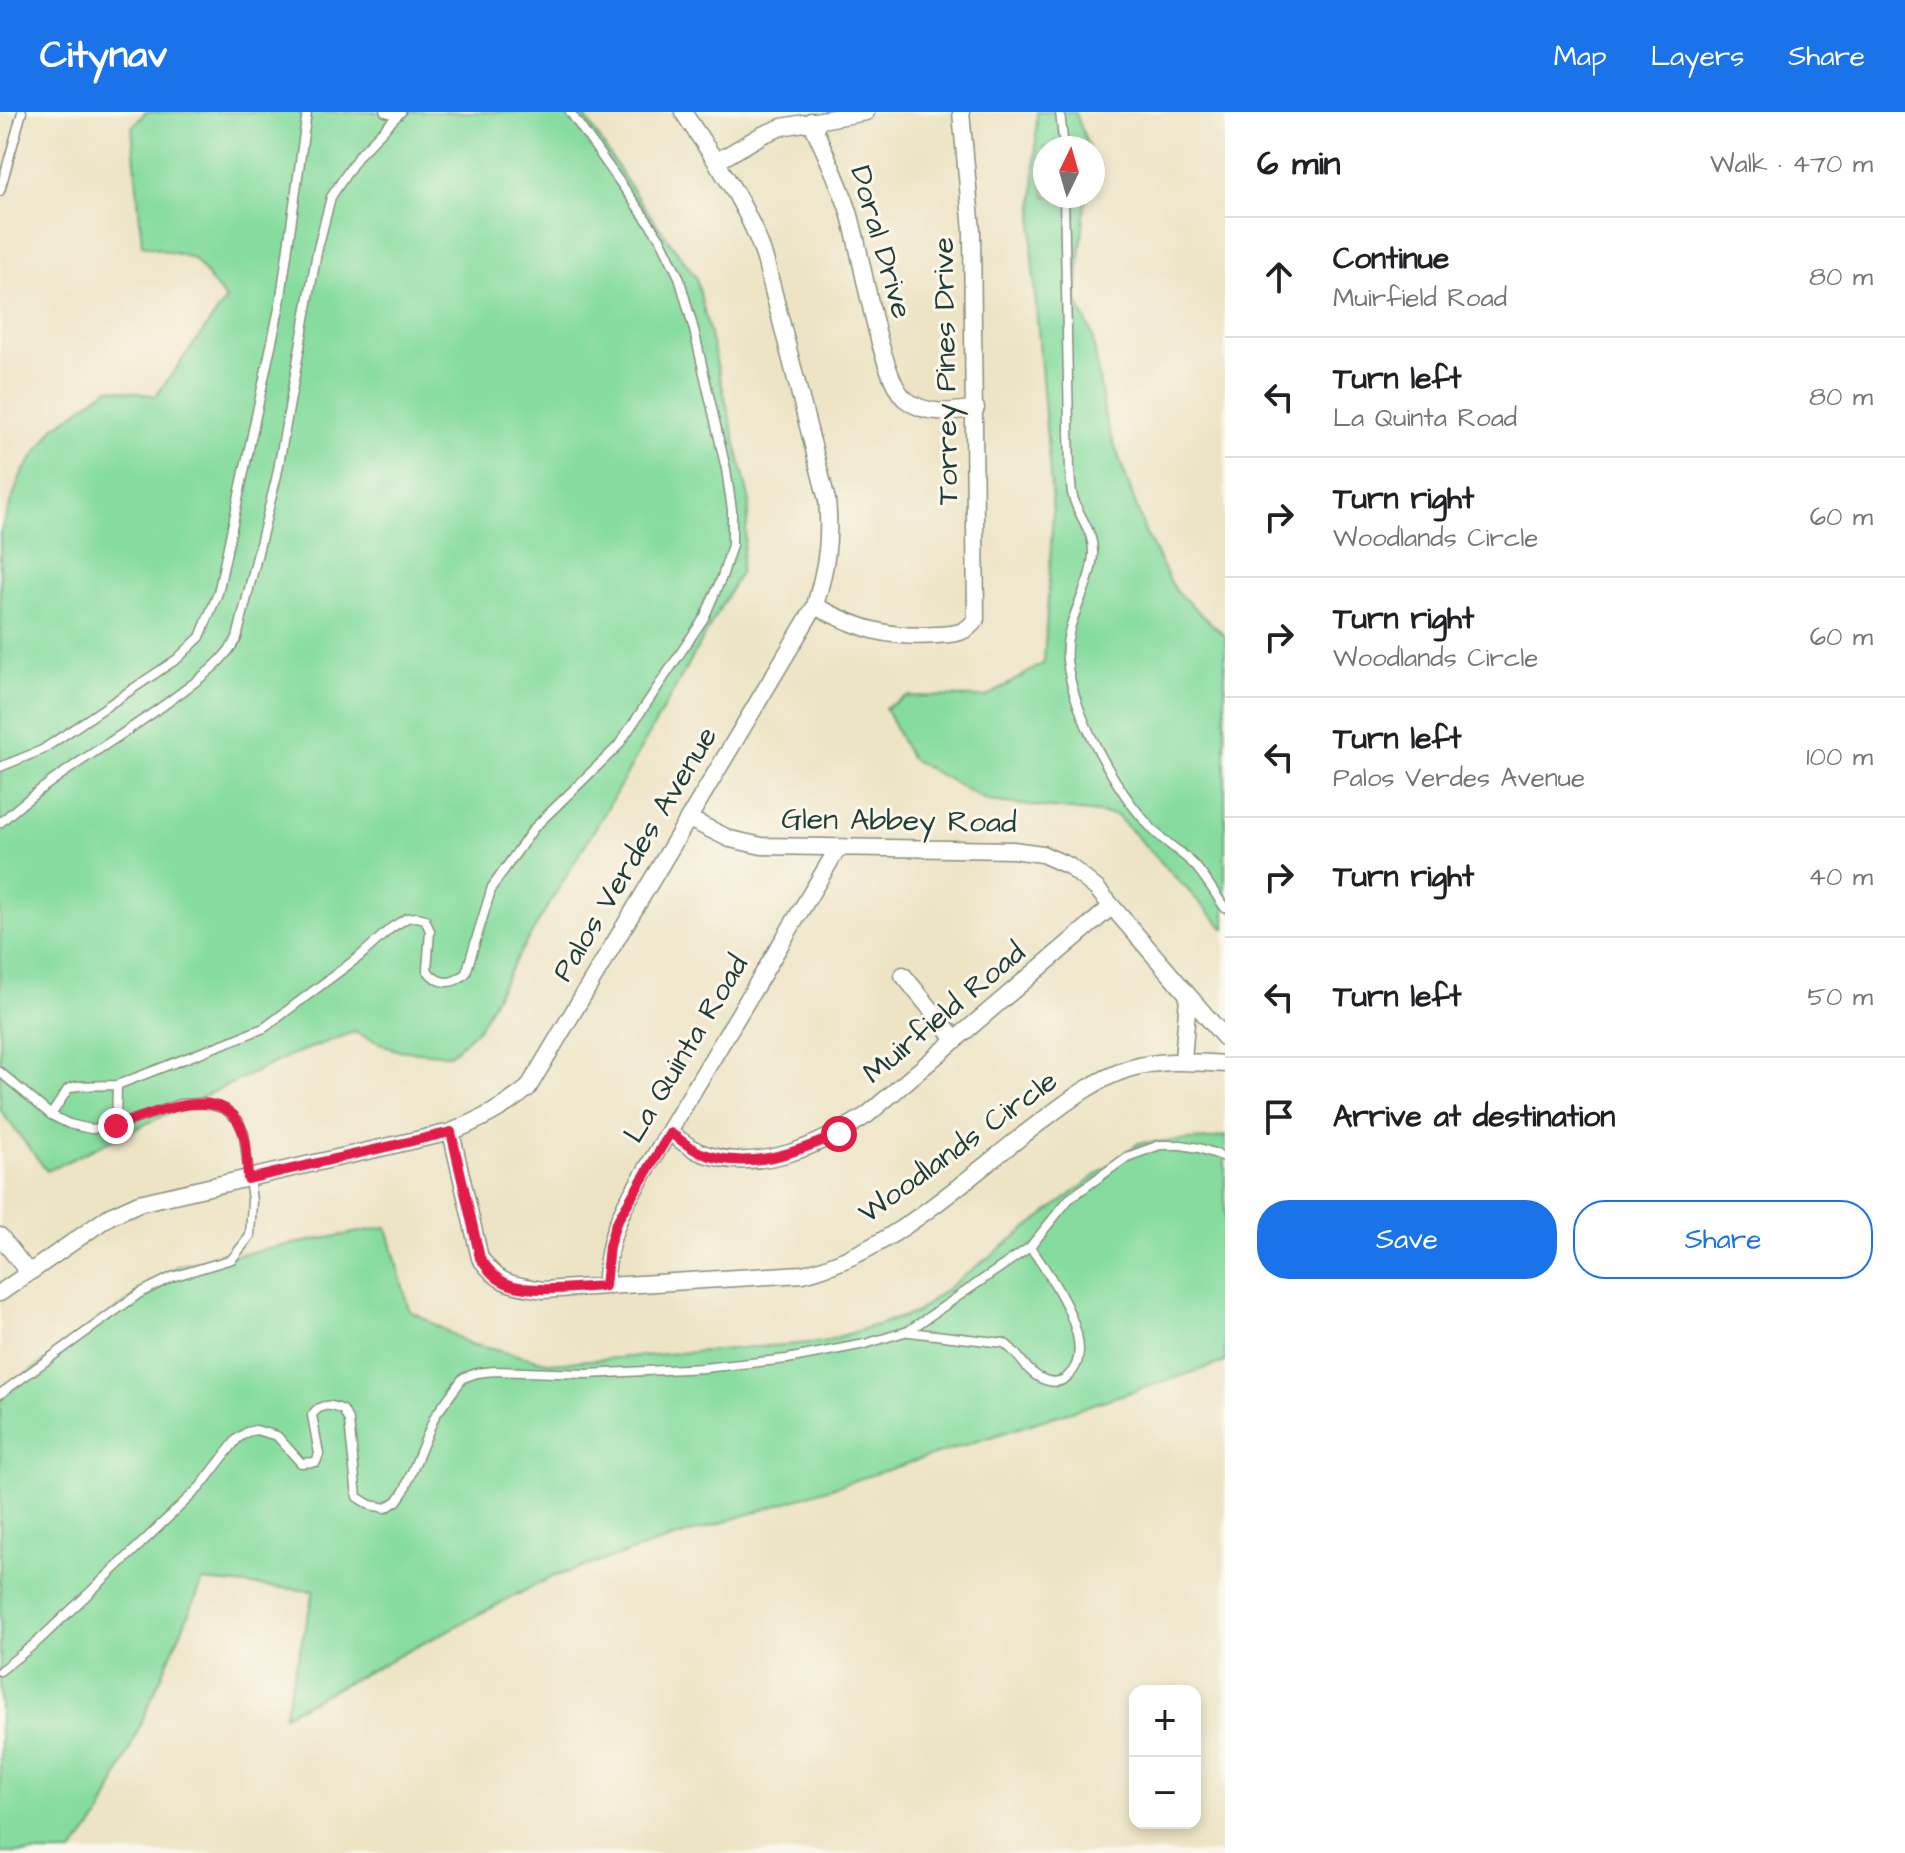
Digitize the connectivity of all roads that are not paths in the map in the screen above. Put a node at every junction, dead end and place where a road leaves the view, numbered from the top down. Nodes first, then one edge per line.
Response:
1 (22, 112) edge
2 (307, 112) edge
3 (385, 112) edge
4 (570, 112) edge
5 (683, 112) edge
6 (866, 112) edge
7 (961, 112) edge
8 (1060, 112) edge
9 (398, 114) edge
10 (811, 121) junction
11 (1063, 136) edge
12 (716, 162) junction
13 (0, 191) edge
14 (1064, 208) edge
15 (976, 408) junction
16 (815, 606) junction
17 (0, 767) edge
18 (689, 819) junction
19 (0, 823) edge
20 (838, 848) junction
21 (1111, 907) junction
22 (1225, 908) edge
23 (903, 975) dead end
24 (1188, 997) junction
25 (1225, 1038) edge
26 (956, 1040) junction
27 (1183, 1061) junction
28 (1225, 1064) edge
29 (0, 1072) edge
30 (117, 1085) junction
31 (51, 1115) junction
32 (116, 1126) junction
33 (451, 1132) junction
34 (670, 1133) junction
35 (1225, 1157) edge
36 (248, 1179) junction
37 (0, 1236) edge
38 (1030, 1247) junction
39 (28, 1272) junction
40 (605, 1286) junction
41 (0, 1293) edge
42 (908, 1331) junction
43 (0, 1394) edge
44 (0, 1671) edge

1 - 13 lane
2 - 17 lane
3 - 9 lane
4 - 30 lane
5 - 12 street, Palos Verdes Avenue
6 - 10 street
7 - 15 street, Torrey Pines Drive
8 - 11 lane
9 - 19 lane
10 - 12 street
10 - 15 street, Doral Drive
12 - 16 street, Palos Verdes Avenue
14 - 22 lane
15 - 16 street, Torrey Pines Drive
16 - 18 street, Palos Verdes Avenue
18 - 20 street, Glen Abbey Road
18 - 33 street, Palos Verdes Avenue
20 - 21 street, Glen Abbey Road
20 - 34 street, La Quinta Road
21 - 24 street, Glen Abbey Road
21 - 26 street, Muirfield Road
23 - 26 street
24 - 25 street, Glen Abbey Road
24 - 27 street
26 - 34 street, Muirfield Road
27 - 28 street, Woodlands Circle
27 - 40 street, Woodlands Circle
29 - 31 lane
30 - 31 lane
30 - 32 lane
31 - 32 lane
32 - 36 lane
33 - 36 street, Palos Verdes Avenue
33 - 40 street, Woodlands Circle
34 - 40 street, La Quinta Road
35 - 38 lane
36 - 39 street, Palos Verdes Avenue
36 - 43 lane
37 - 39 street
38 - 42 lane
38 - 42 lane
39 - 41 street, Palos Verdes Avenue
42 - 44 lane

